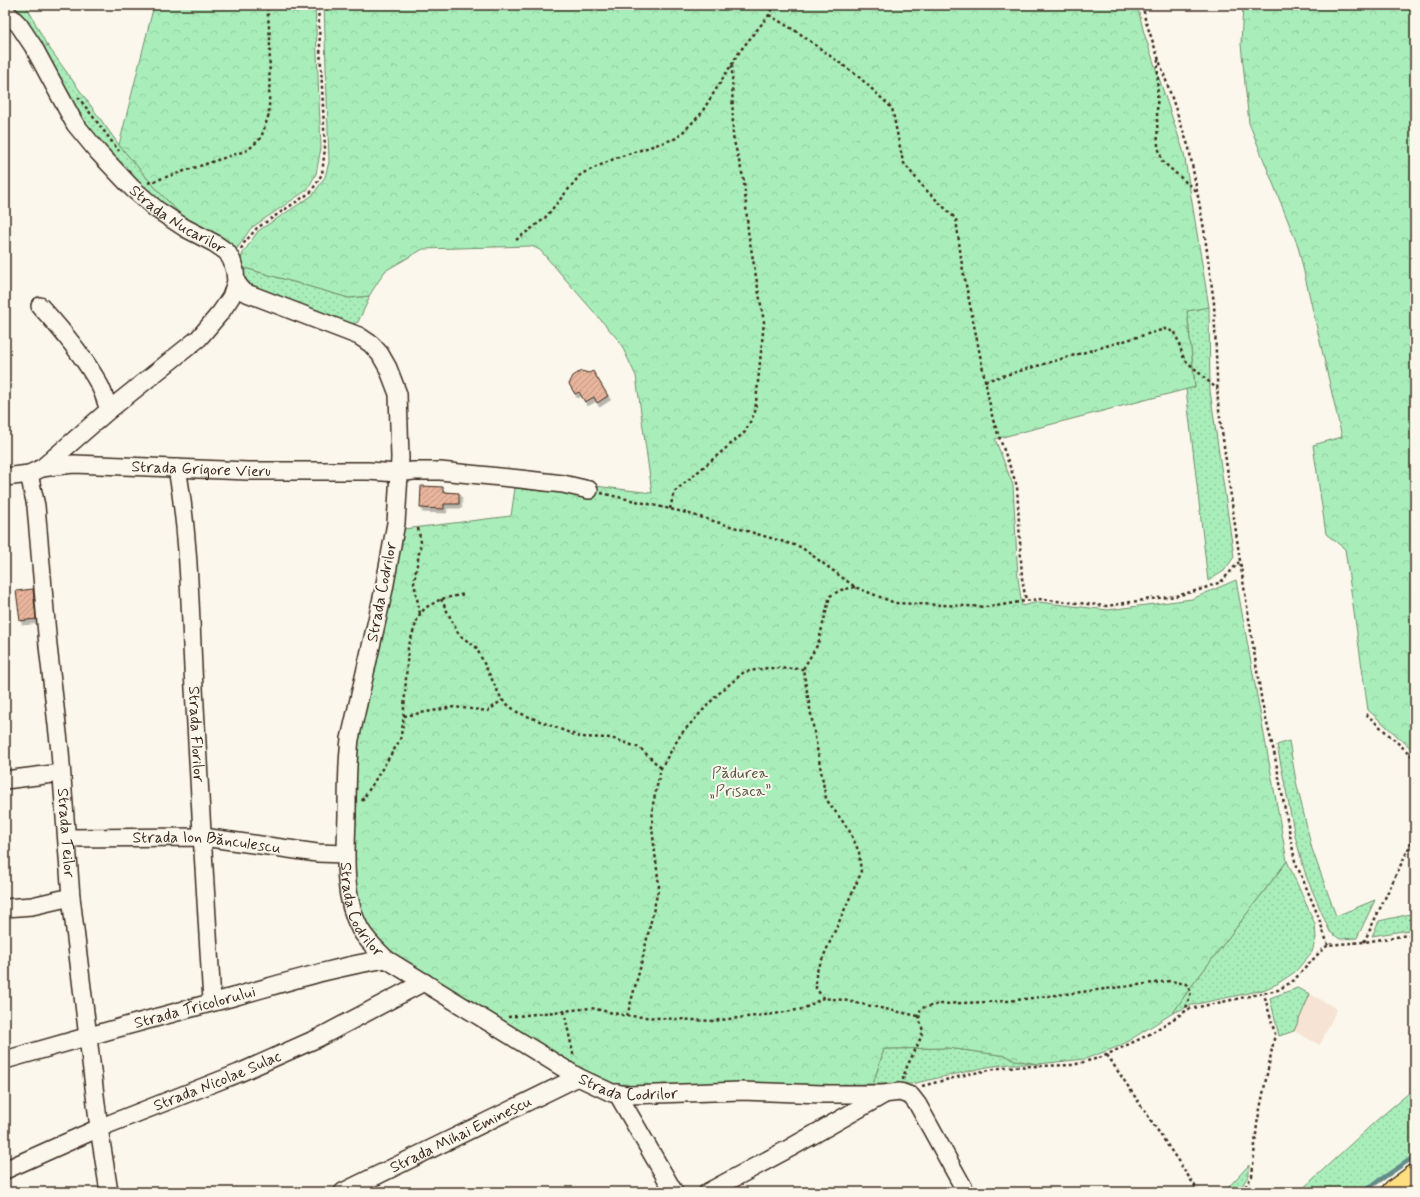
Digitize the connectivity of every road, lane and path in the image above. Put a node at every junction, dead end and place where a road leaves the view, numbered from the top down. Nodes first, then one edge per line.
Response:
1 (267, 5) edge
2 (318, 5) edge
3 (773, 5) edge
4 (1143, 5) edge
5 (5, 10) edge
6 (769, 15) junction
7 (1158, 56) junction
8 (732, 63) junction
9 (78, 97) dead end
10 (124, 157) dead end
11 (151, 188) dead end
12 (1197, 192) junction
13 (516, 240) dead end
14 (233, 265) junction
15 (236, 282) junction
16 (40, 306) dead end
17 (985, 381) junction
18 (1218, 390) junction
19 (109, 410) junction
20 (177, 468) junction
21 (35, 471) junction
22 (398, 474) junction
23 (5, 476) edge
24 (589, 490) joint
25 (670, 510) junction
26 (418, 528) dead end
27 (1240, 561) junction
28 (855, 587) junction
29 (465, 594) dead end
30 (441, 599) junction
31 (1026, 601) junction
32 (420, 614) junction
33 (803, 669) junction
34 (502, 700) junction
35 (1366, 714) dead end
36 (403, 716) junction
37 (1415, 758) edge
38 (661, 768) junction
39 (61, 773) junction
40 (5, 780) edge
41 (346, 825) junction
42 (1415, 835) edge
43 (67, 838) junction
44 (203, 838) junction
45 (345, 854) junction
46 (71, 897) junction
47 (5, 908) edge
48 (1415, 934) edge
49 (1364, 942) junction
50 (1328, 945) junction
51 (386, 959) junction
52 (424, 982) junction
53 (1264, 994) junction
54 (823, 998) junction
55 (212, 1001) junction
56 (564, 1011) junction
57 (1185, 1012) junction
58 (627, 1016) junction
59 (918, 1016) junction
60 (485, 1020) junction
61 (88, 1036) junction
62 (1107, 1055) junction
63 (5, 1060) edge
64 (578, 1077) junction
65 (900, 1092) junction
66 (617, 1093) junction
67 (883, 1094) junction
68 (100, 1128) junction
69 (5, 1170) edge
70 (1415, 1176) edge
71 (109, 1192) edge
72 (343, 1192) edge
73 (674, 1192) edge
74 (708, 1192) edge
75 (966, 1192) edge
76 (1199, 1192) edge
77 (1242, 1192) edge
78 (1393, 1192) edge

1 - 11 path
2 - 14 path
3 - 6 path
4 - 7 path
5 - 14 street, Strada Nucarilor
6 - 8 path
6 - 17 path
7 - 12 path
7 - 12 path
8 - 13 path
8 - 25 path
9 - 10 path
12 - 18 path
14 - 15 street, Strada Nucarilor
15 - 19 street
15 - 22 street, Strada Codrilor
16 - 19 street
17 - 18 path
17 - 31 path
18 - 27 path
19 - 21 street
20 - 21 street, Strada Grigore Vieru
20 - 22 street, Strada Grigore Vieru
20 - 44 street, Strada Florilor
21 - 23 street, Strada Grigore Vieru
21 - 39 street, Strada Teilor
22 - 24 street, Strada Grigore Vieru
22 - 41 street, Strada Codrilor
24 - 25 path
25 - 28 path
26 - 32 path
27 - 31 path
27 - 50 path
28 - 31 path
28 - 33 path
29 - 30 path
30 - 32 path
30 - 34 path
32 - 36 path
33 - 38 path
33 - 54 path
34 - 36 path
34 - 38 path
35 - 37 path
36 - 41 path
38 - 58 path
39 - 40 street
39 - 43 street, Strada Teilor
41 - 45 street, Strada Codrilor
42 - 49 path
43 - 44 street, Strada Ion Bănculescu
43 - 46 street, Strada Teilor
44 - 45 street, Strada Ion Bănculescu
44 - 55 street, Strada Florilor
45 - 51 street, Strada Codrilor
46 - 47 street
46 - 61 street, Strada Teilor
48 - 49 path
49 - 50 path
50 - 53 path
51 - 52 street, Strada Codrilor
51 - 55 street, Strada Tricolorului
52 - 60 street, Strada Codrilor
52 - 68 street, Strada Nicolae Sulac
53 - 57 path
53 - 77 path
54 - 58 path
54 - 59 path
55 - 61 street, Strada Tricolorului
56 - 58 path
56 - 60 path
56 - 64 path
57 - 59 path
57 - 62 path
59 - 65 path
60 - 64 street, Strada Codrilor
61 - 63 street, Strada Tricolorului
61 - 68 street, Strada Teilor
62 - 65 path
62 - 76 path
64 - 66 street, Strada Codrilor
64 - 72 street, Strada Mihai Eminescu
65 - 67 street, Strada Codrilor
65 - 75 street
66 - 67 street, Strada Codrilor
66 - 73 street
67 - 74 street
68 - 69 street, Strada Nicolae Sulac
68 - 71 street, Strada Teilor
70 - 78 highway

